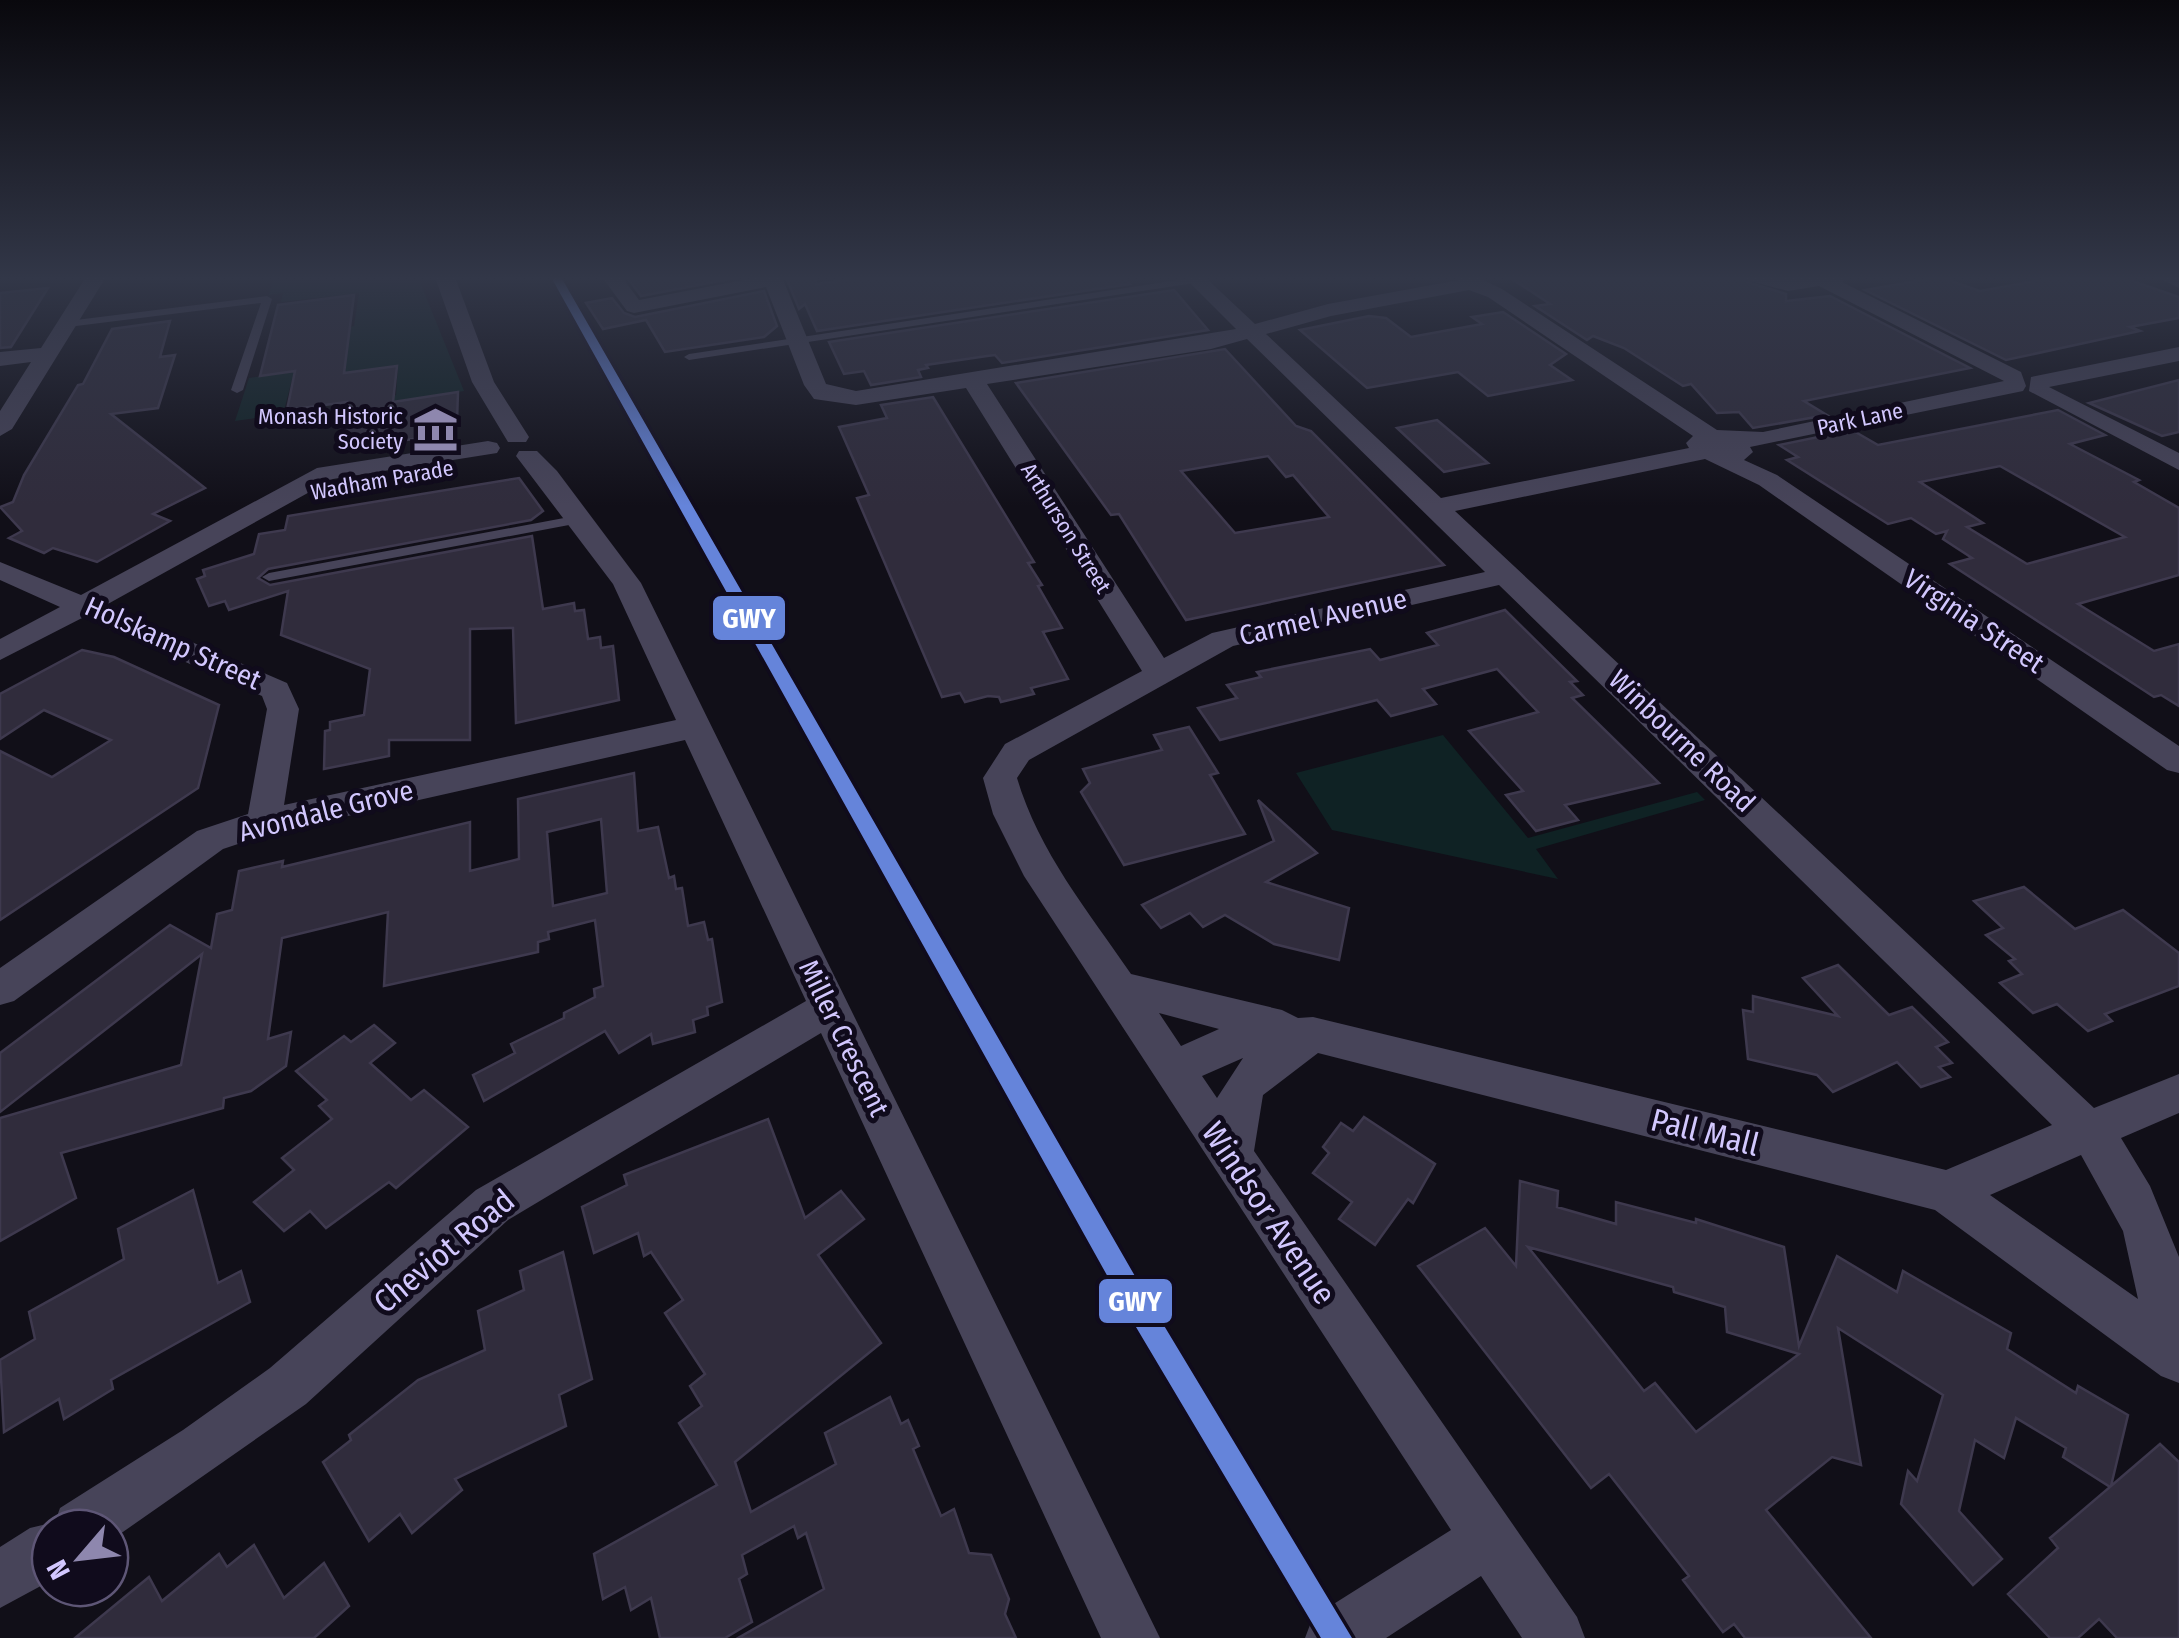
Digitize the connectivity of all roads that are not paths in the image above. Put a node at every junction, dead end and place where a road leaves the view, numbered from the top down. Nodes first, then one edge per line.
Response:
1 (41, 353) edge
2 (50, 353) edge
3 (249, 353) edge
4 (473, 353) edge
5 (704, 353) edge
6 (803, 353) edge
7 (1158, 353) edge
8 (1274, 353) edge
9 (1585, 353) edge
10 (1970, 353) edge
11 (2179, 354) edge
12 (689, 356) dead end
13 (0, 359) edge
14 (973, 380) junction
15 (2027, 384) junction
16 (237, 390) dead end
17 (0, 429) edge
18 (1721, 444) junction
19 (507, 451) junction
20 (2179, 463) edge
21 (1439, 506) junction
22 (580, 519) junction
23 (0, 570) edge
24 (1508, 574) junction
25 (269, 577) dead end
26 (86, 604) junction
27 (0, 651) edge
28 (1159, 674) junction
29 (694, 727) junction
30 (2179, 762) edge
31 (1000, 778) joint
32 (264, 822) junction
33 (1118, 986) junction
34 (0, 989) edge
35 (830, 1008) junction
36 (1313, 1034) junction
37 (1172, 1070) junction
38 (2179, 1093) edge
39 (2088, 1131) junction
40 (1231, 1157) junction
41 (1946, 1192) junction
42 (2169, 1350) edge
43 (111, 1508) edge
44 (1489, 1538) junction
45 (30, 1561) edge
46 (0, 1580) edge
47 (1131, 1638) edge
48 (1334, 1638) edge
49 (1556, 1638) edge

1 - 13 street
2 - 17 street
3 - 16 lane
4 - 19 street, Miller Crescent
5 - 12 lane
6 - 14 street
7 - 14 street
8 - 21 street, Winbourne Road
9 - 18 street, Virginia Street
10 - 15 street
11 - 15 street, Park Lane
14 - 28 street, Arthurson Street
15 - 18 street, Park Lane
15 - 20 street
18 - 21 street, Park Lane
18 - 30 street, Virginia Street
19 - 22 street, Miller Crescent
19 - 26 street, Wadham Parade
21 - 24 street, Winbourne Road
22 - 25 lane
22 - 29 street, Miller Crescent
23 - 26 street, Holskamp Street
24 - 28 street, Carmel Avenue
24 - 39 street, Winbourne Road
26 - 27 street, Wadham Parade
26 - 32 street, Holskamp Street
28 - 31 street, Carmel Avenue
29 - 32 street, Avondale Grove
29 - 35 street, Miller Crescent
31 - 33 street, Windsor Avenue
32 - 34 street, Avondale Grove
33 - 36 street, Pall Mall
33 - 37 street, Windsor Avenue
35 - 43 street, Cheviot Road
35 - 47 street, Miller Crescent
36 - 37 street, Pall Mall
36 - 40 street
36 - 41 street, Pall Mall
37 - 40 street, Windsor Avenue
38 - 39 street
39 - 41 street
39 - 42 street, Winbourne Road
40 - 44 street, Windsor Avenue
41 - 42 street
44 - 48 street
44 - 49 street, Windsor Avenue
45 - 46 street

